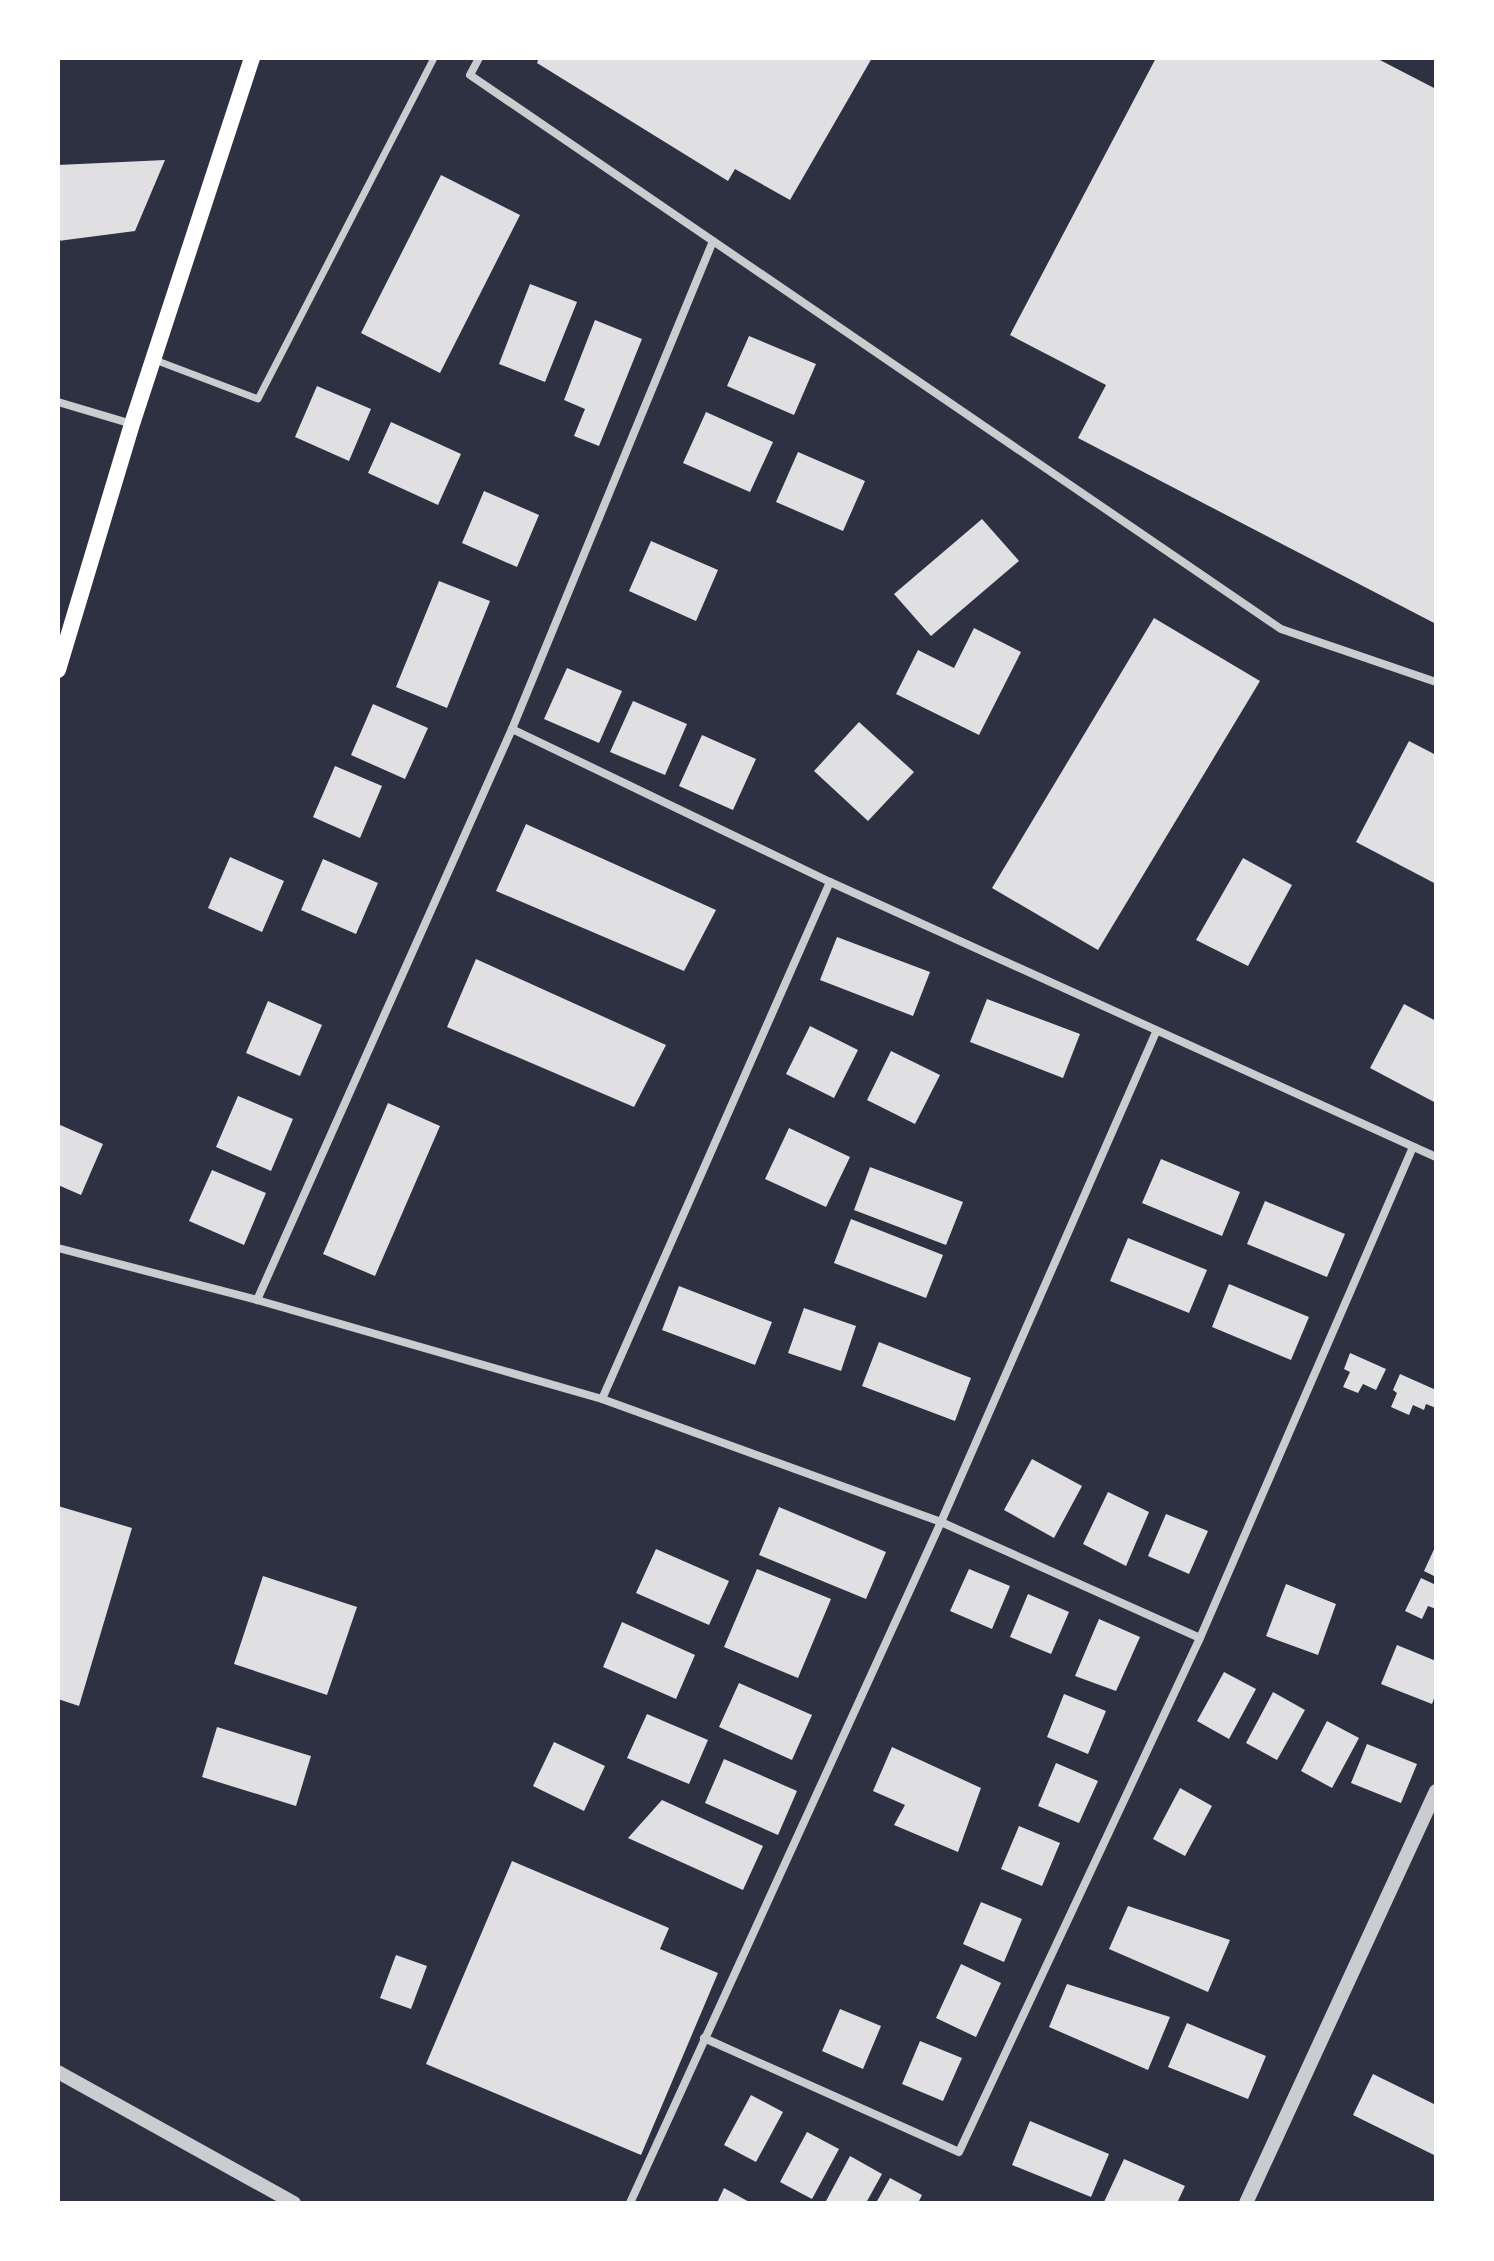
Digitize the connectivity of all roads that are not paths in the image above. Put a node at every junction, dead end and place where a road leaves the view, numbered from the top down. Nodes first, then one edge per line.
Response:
1 (252, 58) edge
2 (434, 58) edge
3 (479, 58) edge
4 (713, 241) junction
5 (155, 360) junction
6 (58, 402) edge
7 (132, 424) junction
8 (58, 670) edge
9 (1436, 682) edge
10 (512, 729) junction
11 (830, 882) junction
12 (1156, 1032) junction
13 (1413, 1147) junction
14 (1436, 1157) edge
15 (58, 1248) edge
16 (257, 1300) junction
17 (602, 1399) junction
18 (941, 1522) junction
19 (1200, 1638) junction
20 (1436, 1791) edge
21 (704, 2038) junction
22 (58, 2072) edge
23 (294, 2203) edge
24 (630, 2203) edge
25 (1246, 2203) edge

1 - 5 main road
2 - 5 street
3 - 4 street
4 - 9 street
4 - 10 street
5 - 7 main road
6 - 7 street
7 - 8 main road
10 - 11 street
10 - 16 street
11 - 12 street
11 - 17 street
12 - 13 street
12 - 18 street
13 - 14 street
13 - 19 street
15 - 16 street
16 - 17 street
17 - 18 street
18 - 19 street
18 - 21 street
19 - 21 street
20 - 25 street
21 - 24 street
22 - 23 street

